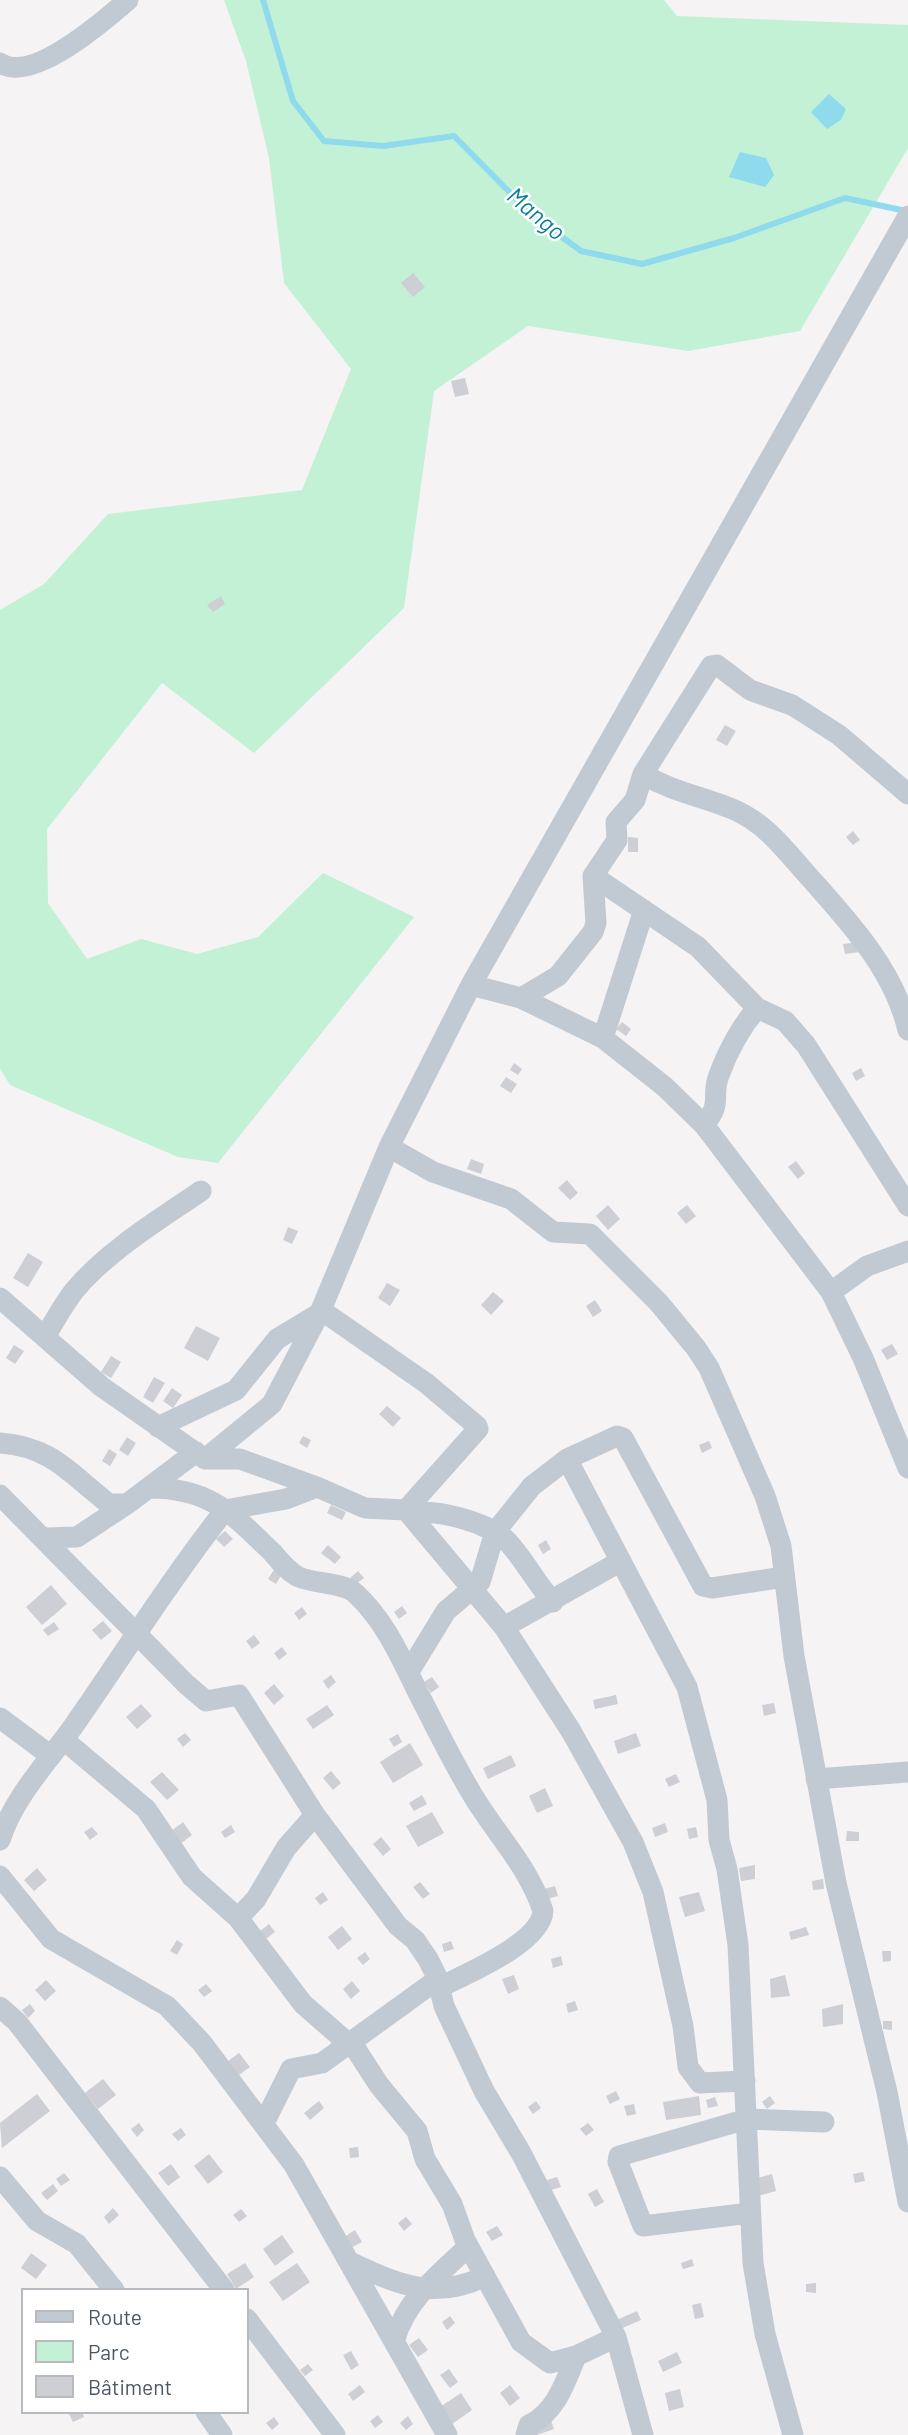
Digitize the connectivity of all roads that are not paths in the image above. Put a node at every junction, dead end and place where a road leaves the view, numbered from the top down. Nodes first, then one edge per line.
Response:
1 (128, 0) edge
2 (0, 63) edge
3 (908, 216) edge
4 (643, 774) junction
5 (908, 794) edge
6 (593, 876) junction
7 (645, 910) junction
8 (471, 985) junction
9 (901, 990) edge
10 (521, 998) junction
11 (757, 1008) junction
12 (908, 1030) edge
13 (603, 1038) junction
14 (704, 1125) junction
15 (389, 1147) junction
16 (201, 1191) dead end
17 (908, 1206) edge
18 (908, 1251) edge
19 (831, 1292) junction
20 (0, 1298) edge
21 (320, 1311) junction
22 (45, 1337) junction
23 (158, 1427) junction
24 (0, 1443) edge
25 (201, 1455) junction
26 (567, 1459) junction
27 (908, 1468) edge
28 (317, 1487) junction
29 (150, 1488) junction
30 (0, 1495) edge
31 (127, 1504) junction
32 (225, 1510) junction
33 (408, 1512) junction
34 (495, 1532) junction
35 (45, 1538) junction
36 (621, 1561) junction
37 (784, 1577) junction
38 (473, 1590) junction
39 (553, 1602) junction
40 (504, 1627) junction
41 (135, 1634) junction
42 (410, 1670) junction
43 (0, 1718) edge
44 (57, 1748) junction
45 (908, 1772) edge
46 (816, 1779) junction
47 (315, 1815) junction
48 (0, 1840) edge
49 (0, 1876) edge
50 (261, 1889) junction
51 (220, 1900) junction
52 (237, 1918) junction
53 (439, 1983) junction
54 (0, 2007) edge
55 (349, 2043) junction
56 (745, 2081) junction
57 (747, 2119) junction
58 (824, 2122) dead end
59 (264, 2123) junction
60 (0, 2177) edge
61 (908, 2202) edge
62 (750, 2213) junction
63 (468, 2247) junction
64 (352, 2263) junction
65 (485, 2276) junction
66 (112, 2288) edge
67 (222, 2288) edge
68 (427, 2288) junction
69 (248, 2320) edge
70 (616, 2337) junction
71 (395, 2339) junction
72 (576, 2356) junction
73 (207, 2414) edge
74 (222, 2435) edge
75 (335, 2435) edge
76 (447, 2435) edge
77 (526, 2435) edge
78 (643, 2435) edge
79 (793, 2435) edge

1 - 2 street
3 - 8 street
4 - 5 street
4 - 6 street
4 - 9 street
6 - 7 street
6 - 10 street
7 - 11 street
7 - 13 street
8 - 10 street
8 - 15 street
9 - 12 street
10 - 13 street
11 - 14 street
11 - 17 street
13 - 14 street
14 - 19 street
15 - 21 street
15 - 37 street
16 - 22 street
18 - 19 street
19 - 27 street
20 - 22 street
21 - 23 street
21 - 25 street
21 - 33 street
22 - 23 street
23 - 25 street
24 - 31 street
25 - 28 street
25 - 29 street
26 - 34 street
26 - 36 street
26 - 37 street
28 - 32 street
28 - 33 street
29 - 31 street
29 - 32 street
30 - 35 street
31 - 35 street
32 - 41 street
32 - 42 street
33 - 34 street
33 - 38 street
34 - 38 street
34 - 39 street
35 - 41 street
36 - 39 street
36 - 56 street
37 - 46 street
38 - 40 street
38 - 42 street
39 - 40 street
40 - 56 street
41 - 44 street
41 - 47 street
42 - 53 street
43 - 44 street
44 - 48 street
44 - 51 street
45 - 46 street
46 - 61 street
47 - 50 street
47 - 53 street
49 - 59 street
50 - 51 street
50 - 52 street
51 - 52 street
52 - 55 street
53 - 55 street
53 - 70 street
54 - 67 street
55 - 59 street
55 - 63 street
56 - 57 street
57 - 58 street
57 - 62 street
57 - 62 street
59 - 64 street
60 - 66 street
62 - 79 street
63 - 65 street
63 - 68 street
64 - 68 street
64 - 71 street
65 - 68 street
65 - 72 street
68 - 71 street
69 - 75 street
70 - 72 street
70 - 78 street
71 - 76 street
72 - 77 street
73 - 74 street

